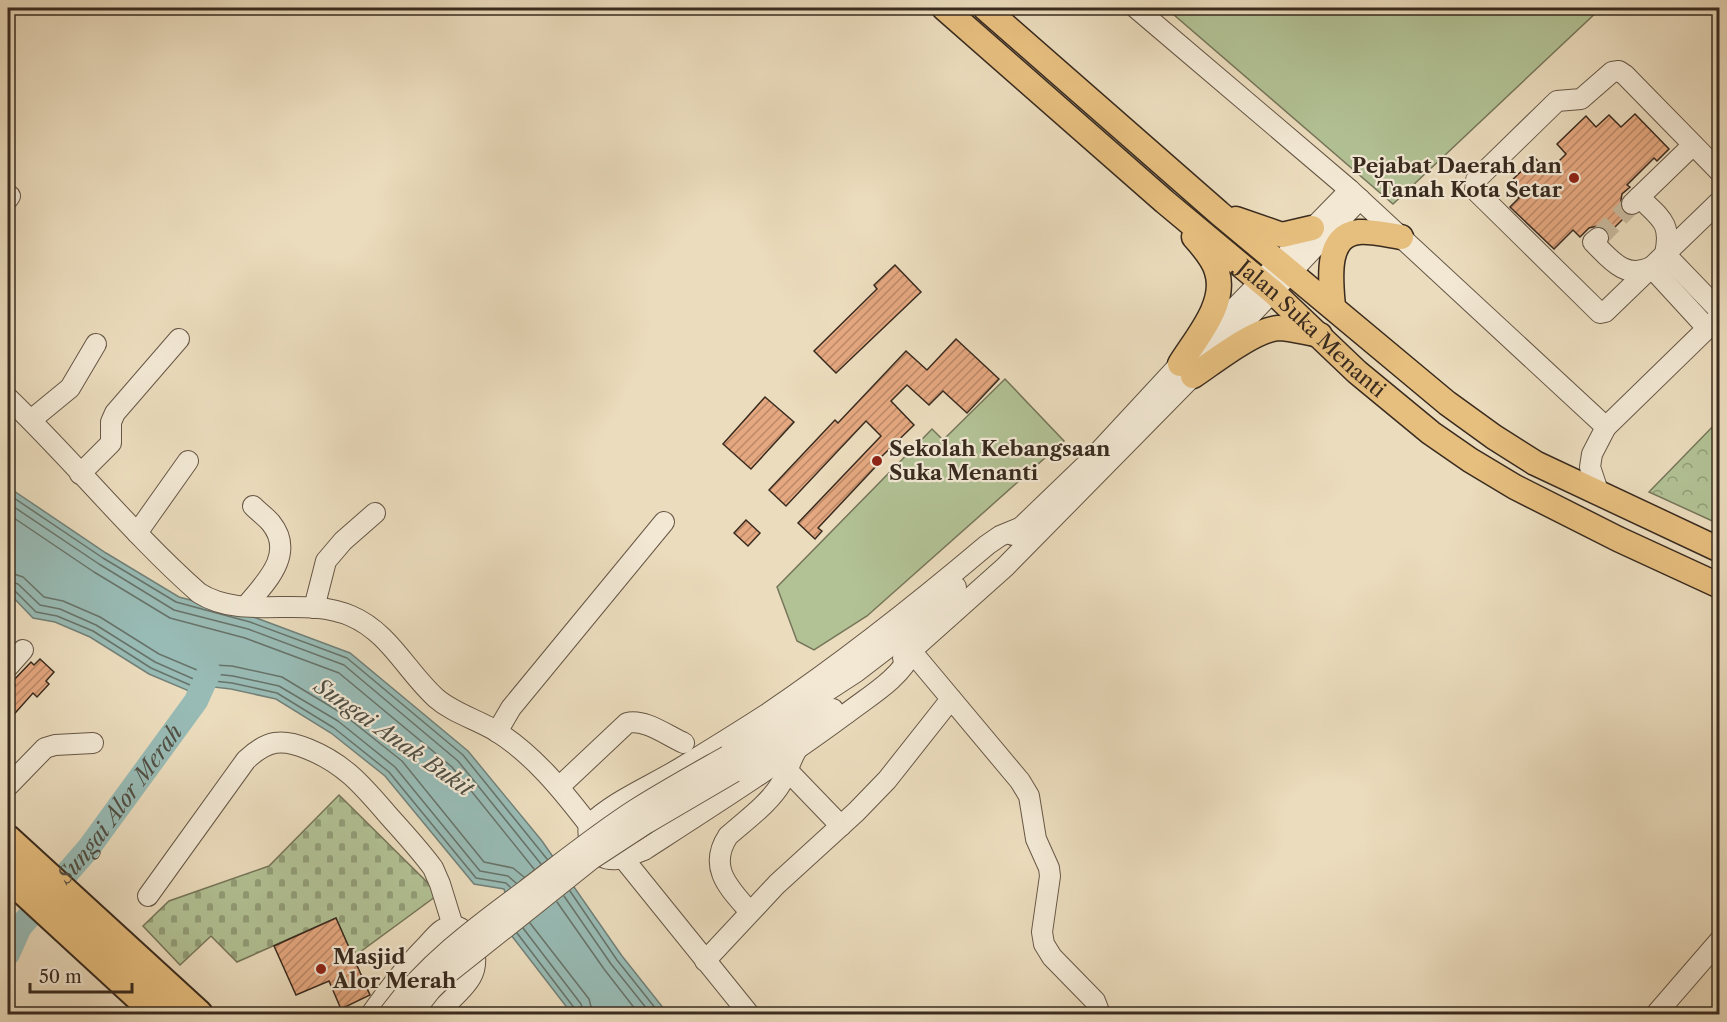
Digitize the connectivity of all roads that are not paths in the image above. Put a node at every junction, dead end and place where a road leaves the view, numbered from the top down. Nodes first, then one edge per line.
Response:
1 (944, 8) edge
2 (985, 8) edge
3 (1136, 8) edge
4 (1693, 145) junction
5 (1719, 172) edge
6 (1355, 194) junction
7 (1719, 201) edge
8 (1165, 202) junction
9 (1220, 213) junction
10 (1320, 230) junction
11 (1360, 232) junction
12 (1401, 237) junction
13 (1598, 238) dead end
14 (1658, 261) junction
15 (1285, 267) junction
16 (1266, 287) junction
17 (1333, 307) junction
18 (1719, 311) edge
19 (1713, 322) edge
20 (1320, 335) junction
21 (178, 339) dead end
22 (96, 344) dead end
23 (1186, 370) junction
24 (8, 398) edge
25 (31, 420) junction
26 (1606, 427) junction
27 (188, 461) dead end
28 (80, 474) junction
29 (1599, 494) junction
30 (253, 506) dead end
31 (375, 513) dead end
32 (664, 522) dead end
33 (1022, 527) junction
34 (137, 533) junction
35 (1719, 550) edge
36 (1719, 586) edge
37 (246, 606) junction
38 (314, 608) junction
39 (23, 650) dead end
40 (912, 652) junction
41 (8, 667) edge
42 (951, 699) junction
43 (497, 732) junction
44 (684, 742) dead end
45 (93, 743) dead end
46 (796, 751) junction
47 (730, 764) junction
48 (787, 770) junction
49 (8, 786) edge
50 (559, 787) junction
51 (589, 825) junction
52 (841, 826) junction
53 (8, 840) edge
54 (623, 858) junction
55 (23, 878) edge
56 (148, 896) dead end
57 (750, 912) junction
58 (76, 920) junction
59 (453, 926) junction
60 (1719, 940) edge
61 (705, 962) junction
62 (158, 1014) edge
63 (198, 1014) edge
64 (371, 1014) edge
65 (389, 1014) edge
66 (412, 1014) edge
67 (436, 1014) edge
68 (749, 1014) edge
69 (1100, 1014) edge
70 (1656, 1014) edge

1 - 8 main road, Jalan Suka Menanti
2 - 9 main road, Jalan Suka Menanti
3 - 6 street
4 - 5 street
4 - 14 street
4 - 14 street
6 - 10 street
6 - 12 street
7 - 14 street
8 - 16 main road, Jalan Suka Menanti
8 - 23 main road
9 - 10 main road
9 - 15 main road, Jalan Suka Menanti
10 - 11 main road
10 - 15 street
11 - 12 main road
11 - 17 main road
12 - 26 street
13 - 14 street
14 - 18 street
14 - 19 street
15 - 16 street
15 - 17 main road, Jalan Suka Menanti
16 - 20 main road, Jalan Suka Menanti
16 - 23 street
17 - 29 main road, Jalan Suka Menanti
19 - 26 street
20 - 23 main road
20 - 36 main road, Jalan Suka Menanti
21 - 28 street
22 - 25 street
23 - 33 street
23 - 40 street
24 - 25 street
25 - 28 street
26 - 29 street
27 - 34 street
28 - 34 street
29 - 35 main road, Jalan Suka Menanti
30 - 37 street
31 - 38 street
32 - 43 street
33 - 47 street
33 - 51 street
34 - 37 street
37 - 38 street
38 - 43 street
39 - 41 street
40 - 42 street
40 - 46 street
40 - 47 street
42 - 52 street
42 - 69 street
43 - 50 street
44 - 50 street
45 - 49 street
46 - 48 street
46 - 54 street
47 - 65 street, bridge
47 - 66 street, bridge
48 - 52 street
48 - 57 street
50 - 51 street
51 - 54 street
52 - 57 street
53 - 55 highway
54 - 61 street
55 - 58 highway
56 - 59 street
57 - 61 street
58 - 62 highway
58 - 63 highway
59 - 64 street
59 - 67 street
60 - 70 street
61 - 68 street

